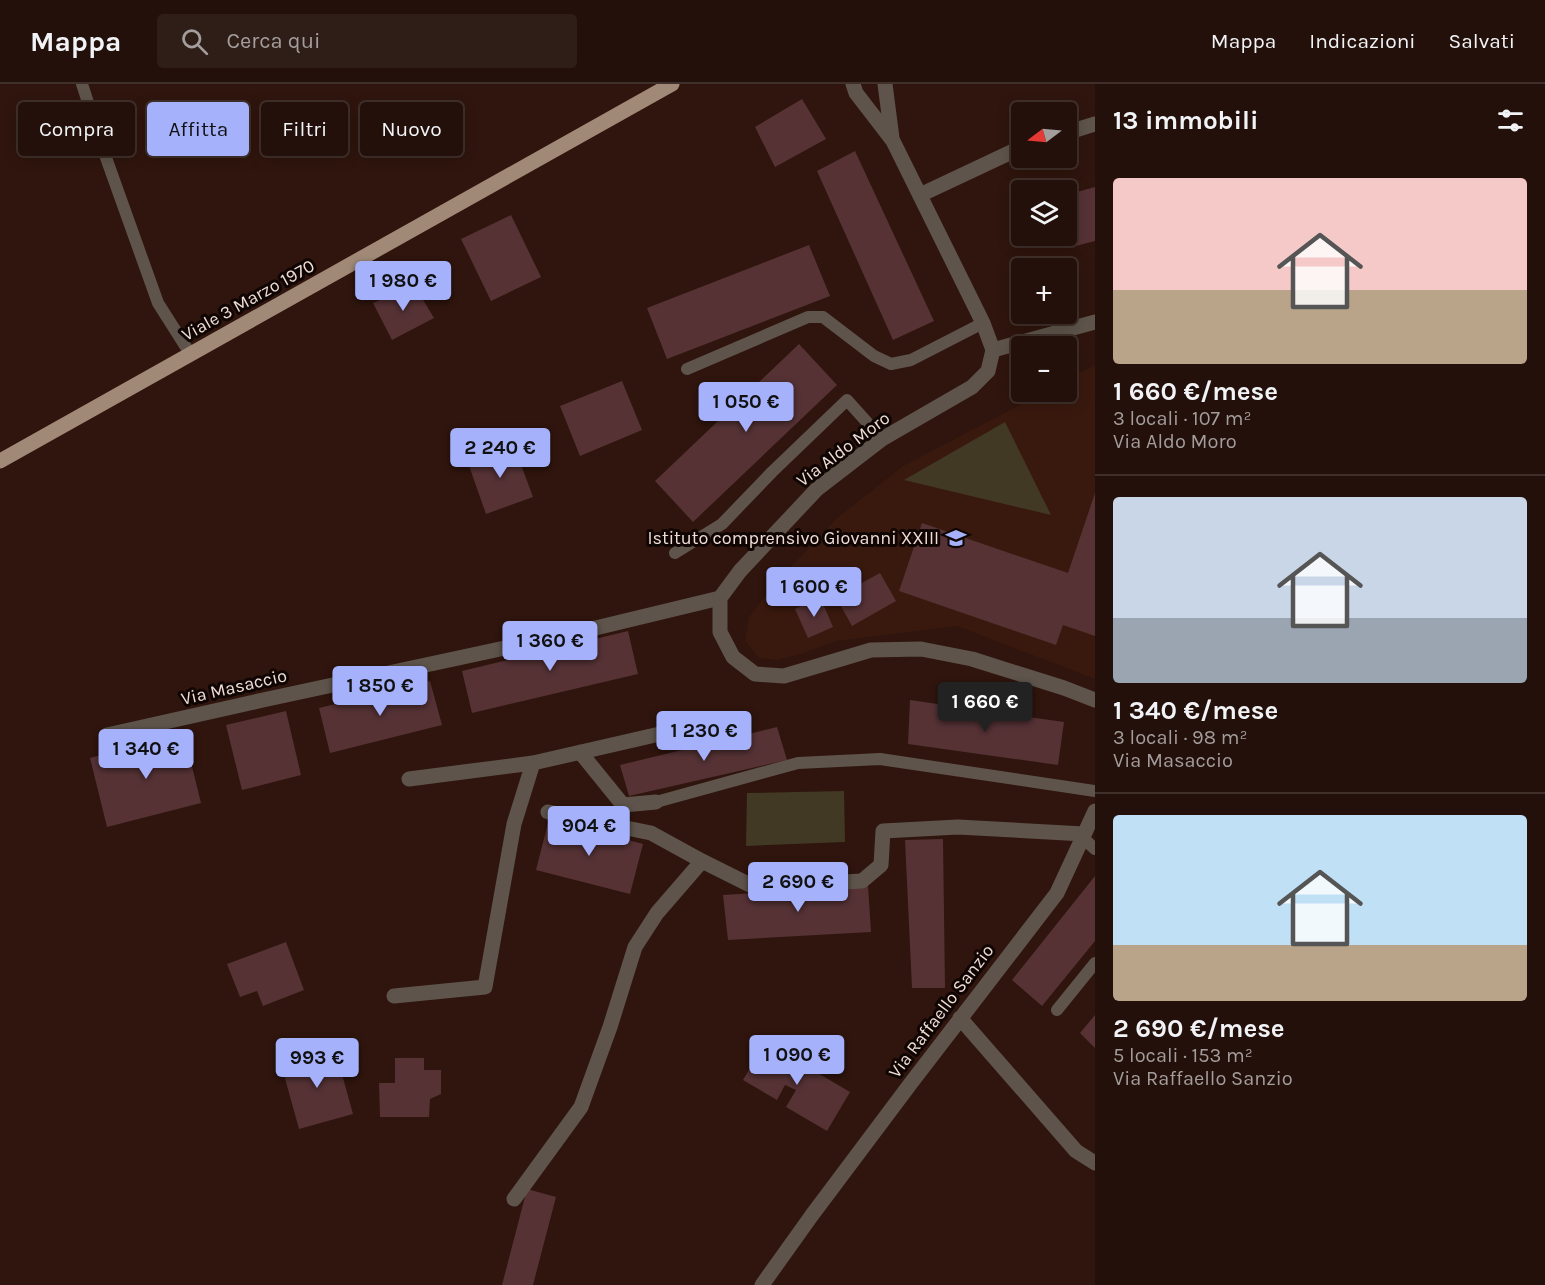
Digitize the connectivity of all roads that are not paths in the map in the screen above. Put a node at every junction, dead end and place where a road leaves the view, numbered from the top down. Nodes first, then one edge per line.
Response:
1 (82, 84) edge
2 (672, 84) edge
3 (839, 84) edge
4 (885, 84) edge
5 (855, 89) edge
6 (1095, 124) edge
7 (1077, 130) edge
8 (893, 141) junction
9 (1011, 152) edge
10 (920, 195) junction
11 (1095, 322) edge
12 (983, 323) junction
13 (993, 350) junction
14 (191, 355) junction
15 (687, 369) dead end
16 (882, 439) junction
17 (0, 461) edge
18 (675, 554) dead end
19 (720, 598) junction
20 (1095, 700) edge
21 (699, 725) dead end
22 (107, 735) dead end
23 (580, 752) junction
24 (533, 763) junction
25 (408, 779) dead end
26 (1095, 790) edge
27 (656, 802) joint
28 (1095, 811) edge
29 (548, 812) dead end
30 (1084, 836) junction
31 (1095, 849) edge
32 (702, 861) junction
33 (1095, 963) edge
34 (394, 996) dead end
35 (1057, 1010) dead end
36 (960, 1018) junction
37 (1095, 1163) edge
38 (514, 1199) dead end
39 (762, 1285) edge

1 - 14 lane
2 - 14 main road, Viale 3 Marzo 1970
3 - 5 street
4 - 8 street
5 - 8 street
6 - 7 street
8 - 10 street
9 - 10 street
10 - 12 street
11 - 13 street
12 - 13 street
12 - 15 lane
13 - 16 street, Via Aldo Moro
14 - 17 main road, Viale 3 Marzo 1970
16 - 18 lane
16 - 19 street, Via Aldo Moro
19 - 20 street
19 - 22 street, Via Masaccio
21 - 23 street
23 - 24 street
23 - 27 street
24 - 25 street
24 - 34 street
26 - 27 lane
28 - 30 street, Via Raffaello Sanzio
29 - 32 street
30 - 31 lane
30 - 32 street
30 - 36 street, Via Raffaello Sanzio
32 - 38 street
33 - 35 lane
36 - 37 street
36 - 39 street, Via Raffaello Sanzio

